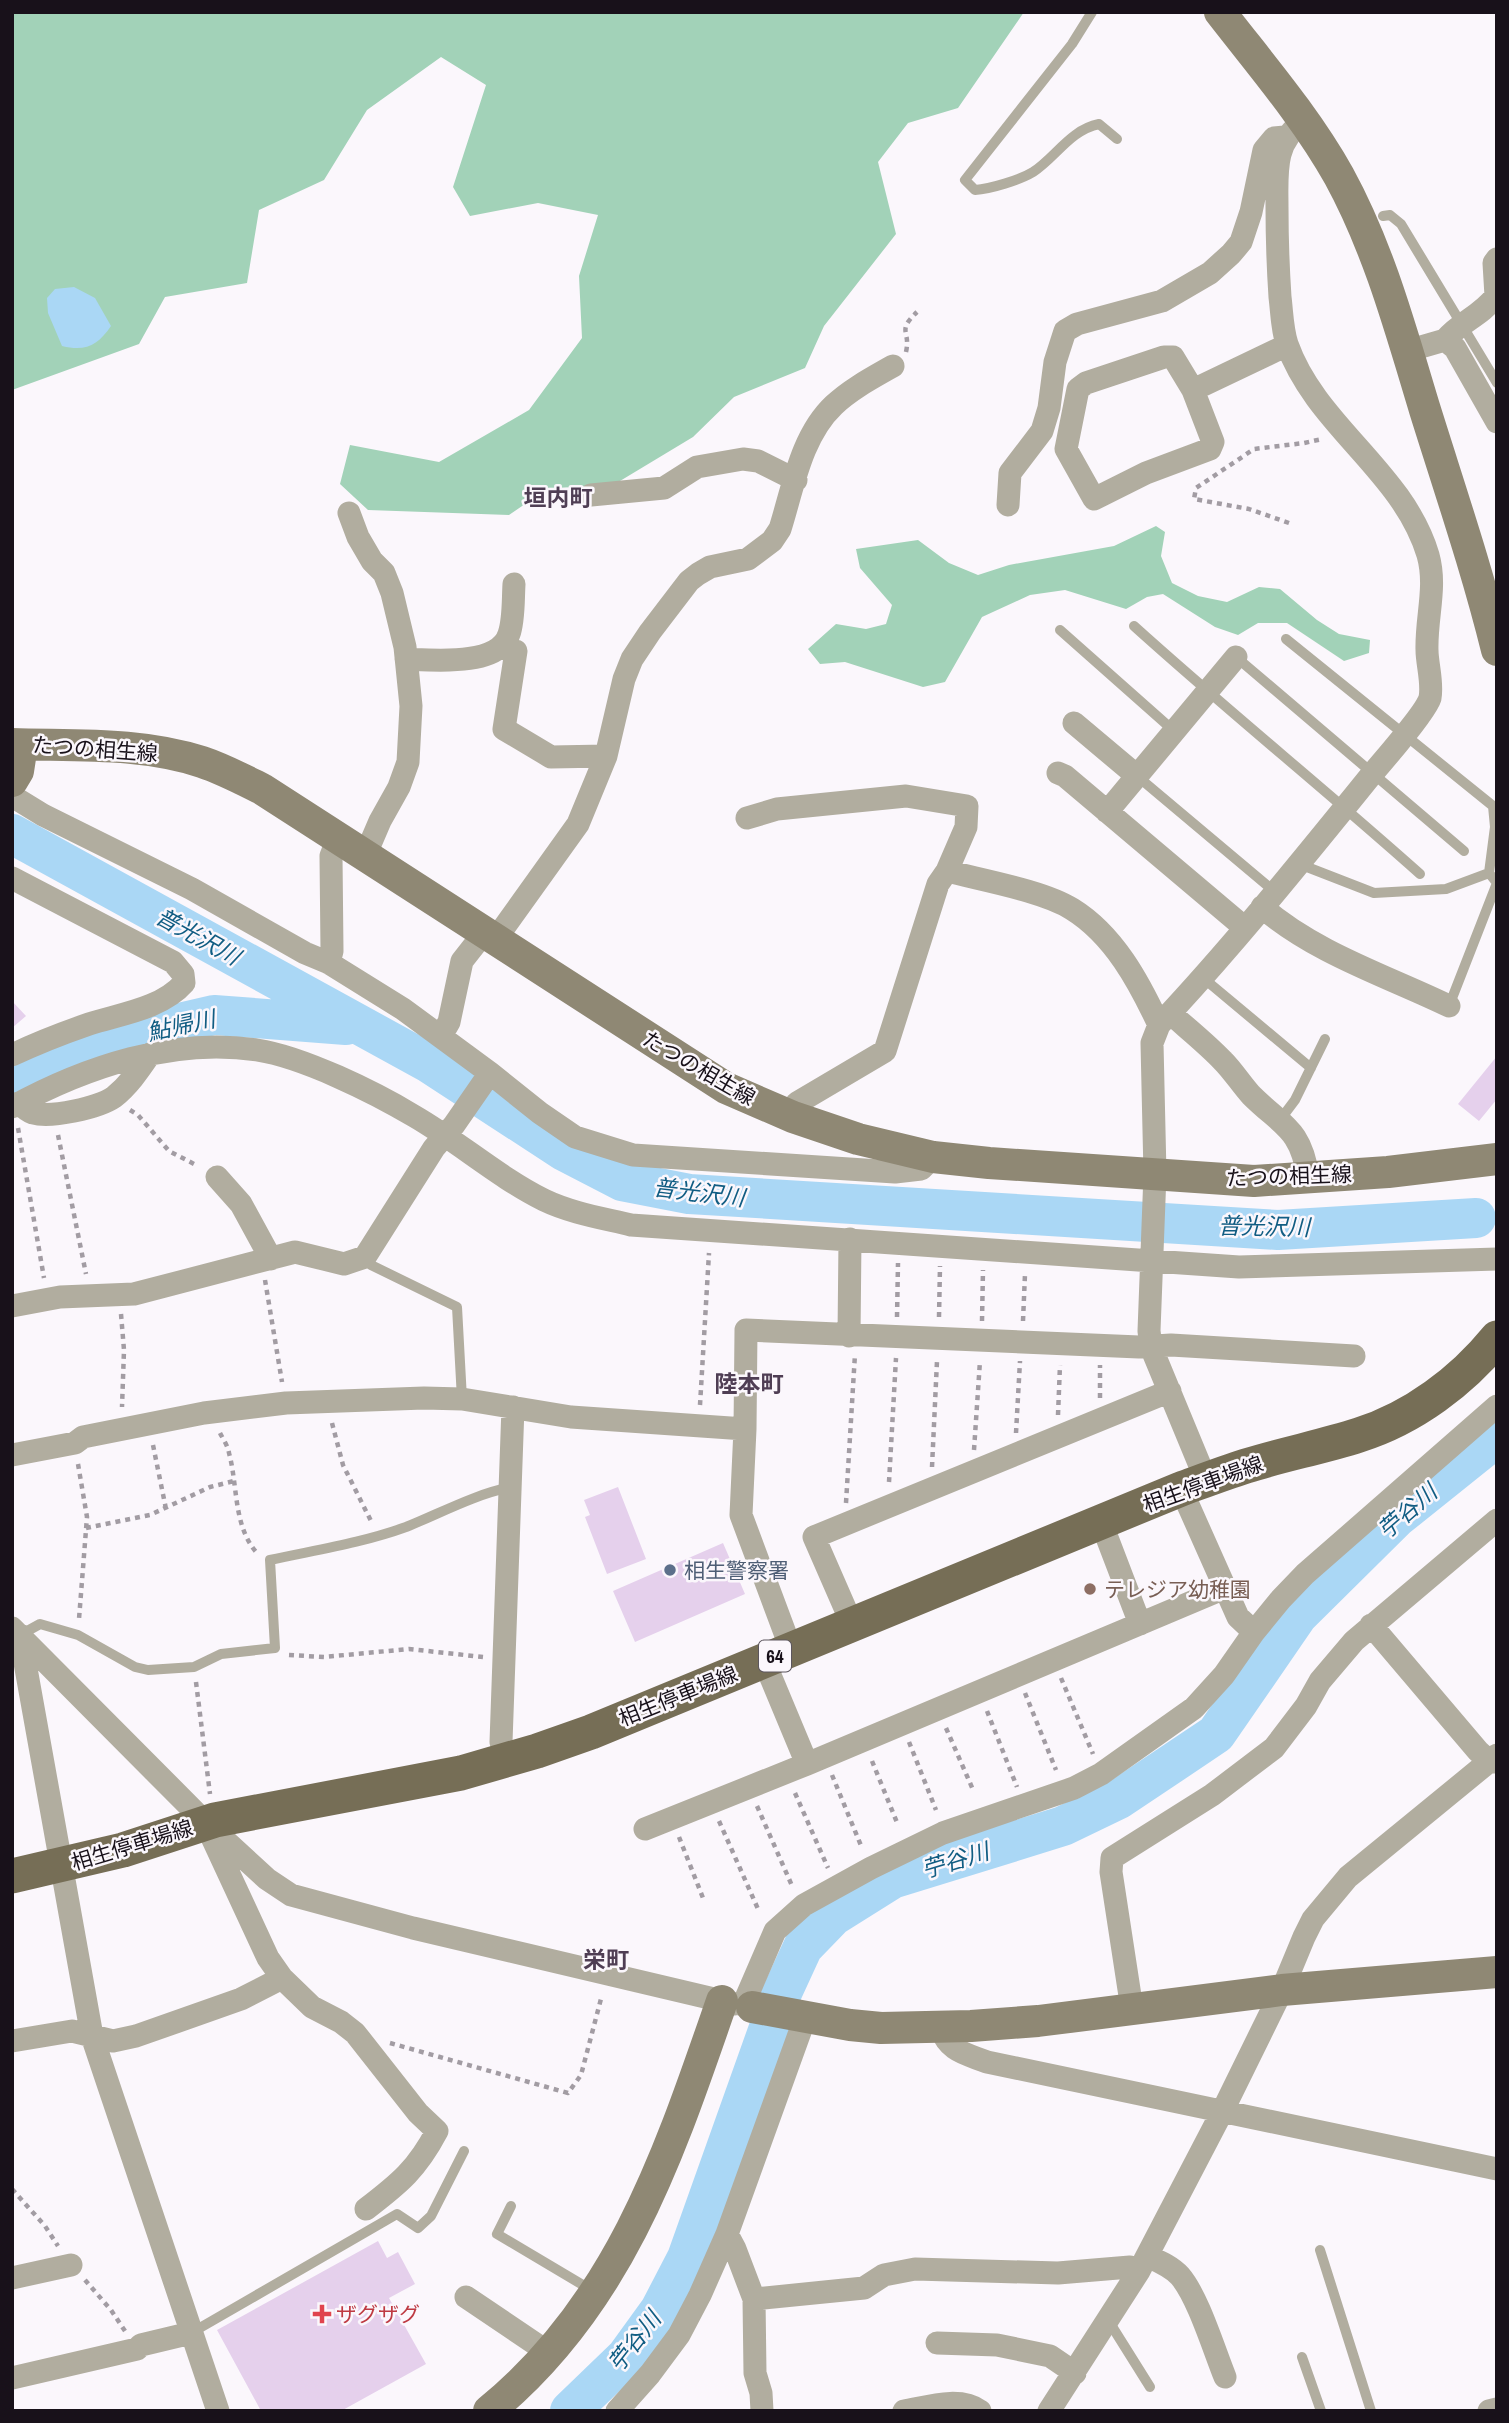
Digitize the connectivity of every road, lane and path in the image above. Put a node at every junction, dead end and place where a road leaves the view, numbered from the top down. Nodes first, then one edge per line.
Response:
1 (1092, 12) edge
2 (1220, 12) edge
3 (1294, 129) junction
4 (1117, 139) dead end
5 (1383, 216) dead end
6 (1497, 259) edge
7 (917, 312) dead end
8 (1462, 324) junction
9 (1445, 341) junction
10 (1287, 345) junction
11 (1407, 351) junction
12 (893, 366) joint
13 (1497, 383) edge
14 (1193, 390) junction
15 (1497, 422) edge
16 (1342, 430) junction
17 (796, 480) junction
18 (591, 495) dead end
19 (1008, 505) dead end
20 (349, 513) dead end
21 (1289, 523) dead end
22 (514, 584) dead end
23 (1134, 626) dead end
24 (1060, 630) dead end
25 (1286, 639) dead end
26 (1497, 650) edge
27 (516, 651) dead end
28 (1236, 657) joint
29 (406, 659) junction
30 (1207, 692) junction
31 (1074, 723) dead end
32 (1174, 731) junction
33 (1404, 736) junction
34 (17, 744) edge
35 (606, 756) junction
36 (1058, 773) dead end
37 (1373, 773) junction
38 (1137, 776) junction
39 (12, 782) edge
40 (12, 796) edge
41 (1345, 807) junction
42 (1107, 813) junction
43 (747, 818) dead end
44 (338, 838) junction
45 (1464, 850) dead end
46 (365, 856) junction
47 (1301, 861) junction
48 (947, 871) junction
49 (1489, 873) junction
50 (1420, 874) dead end
51 (12, 878) edge
52 (1269, 900) junction
53 (1245, 928) junction
54 (489, 936) junction
55 (329, 963) junction
56 (1202, 977) junction
57 (1449, 1006) joint
58 (1165, 1019) junction
59 (441, 1036) junction
60 (1325, 1039) dead end
61 (150, 1054) junction
62 (12, 1055) edge
63 (1311, 1068) junction
64 (487, 1077) junction
65 (112, 1098) junction
66 (16, 1111) edge
67 (54, 1113) junction
68 (793, 1117) junction
69 (1280, 1120) junction
70 (449, 1130) junction
71 (933, 1157) junction
72 (1497, 1159) edge
73 (218, 1177) joint
74 (1308, 1177) junction
75 (1155, 1181) junction
76 (710, 1230) junction
77 (850, 1239) junction
78 (898, 1242) junction
79 (941, 1246) junction
80 (365, 1257) junction
81 (1151, 1258) junction
82 (1497, 1259) edge
83 (267, 1260) junction
84 (119, 1295) junction
85 (90, 1296) junction
86 (48, 1299) junction
87 (12, 1306) edge
88 (852, 1336) junction
89 (897, 1338) junction
90 (1497, 1338) edge
91 (938, 1339) junction
92 (1061, 1344) junction
93 (1101, 1346) junction
94 (1152, 1347) junction
95 (1354, 1356) dead end
96 (1170, 1391) junction
97 (462, 1399) junction
98 (330, 1401) junction
99 (286, 1403) junction
100 (1497, 1406) edge
101 (513, 1407) junction
102 (204, 1413) junction
103 (1099, 1420) junction
104 (149, 1423) junction
105 (699, 1426) junction
106 (122, 1429) junction
107 (745, 1429) junction
108 (1057, 1437) junction
109 (75, 1443) junction
110 (12, 1455) edge
111 (234, 1481) junction
112 (1194, 1485) junction
113 (511, 1487) junction
114 (931, 1489) junction
115 (888, 1507) junction
116 (166, 1509) junction
117 (1497, 1520) edge
118 (1101, 1522) junction
119 (845, 1525) junction
120 (86, 1528) junction
121 (378, 1535) junction
122 (270, 1560) junction
123 (1225, 1588) junction
124 (1140, 1623) junction
125 (852, 1624) junction
126 (1371, 1625) junction
127 (16, 1632) edge
128 (1254, 1632) junction
129 (78, 1635) junction
130 (275, 1648) junction
131 (778, 1655) junction
132 (505, 1659) junction
133 (1054, 1660) junction
134 (194, 1667) junction
135 (1018, 1675) junction
136 (980, 1691) junction
137 (938, 1709) junction
138 (902, 1724) junction
139 (864, 1740) junction
140 (1494, 1759) edge
141 (506, 1760) junction
142 (806, 1764) junction
143 (1056, 1770) dead end
144 (1101, 1774) junction
145 (748, 1788) junction
146 (974, 1792) dead end
147 (711, 1803) junction
148 (1023, 1804) junction
149 (936, 1810) dead end
150 (672, 1819) junction
151 (211, 1822) junction
152 (898, 1825) dead end
153 (645, 1829) dead end
154 (62, 1866) junction
155 (871, 1868) junction
156 (828, 1869) dead end
157 (12, 1876) edge
158 (793, 1889) dead end
159 (704, 1898) dead end
160 (758, 1909) dead end
161 (1497, 1972) edge
162 (608, 1974) junction
163 (282, 1978) junction
164 (1282, 1990) junction
165 (739, 2004) junction
166 (1132, 2009) junction
167 (801, 2017) junction
168 (940, 2027) junction
169 (355, 2033) junction
170 (92, 2036) junction
171 (12, 2041) edge
172 (1223, 2110) junction
173 (464, 2151) dead end
174 (1497, 2169) edge
175 (511, 2206) dead end
176 (366, 2209) dead end
177 (727, 2234) junction
178 (1320, 2250) dead end
179 (1143, 2263) junction
180 (71, 2265) dead end
181 (12, 2278) edge
182 (595, 2292) junction
183 (466, 2297) dead end
184 (754, 2298) junction
185 (1108, 2320) junction
186 (191, 2333) junction
187 (937, 2343) dead end
188 (549, 2353) junction
189 (1302, 2357) dead end
190 (1075, 2373) junction
191 (1225, 2377) dead end
192 (12, 2378) edge
193 (1150, 2387) dead end
194 (1497, 2409) edge
195 (218, 2411) edge
196 (489, 2411) edge
197 (617, 2411) edge
198 (762, 2411) edge
199 (904, 2411) edge
200 (980, 2411) edge
201 (1049, 2411) edge
202 (1321, 2411) edge
203 (1371, 2411) edge
204 (1489, 2411) edge

1 - 4 lane
2 - 3 street
3 - 10 street
3 - 11 street
3 - 19 street
5 - 8 lane
6 - 8 street
7 - 12 path
8 - 9 street
8 - 13 lane
9 - 11 street
9 - 15 street
10 - 14 street
10 - 16 street
11 - 26 street
12 - 17 street
14 - 14 street
16 - 21 path
16 - 33 street
17 - 18 street
17 - 35 street
20 - 29 street
22 - 29 street
23 - 30 lane
24 - 32 lane
25 - 33 lane
27 - 35 street
28 - 30 street
28 - 37 lane
29 - 46 street
30 - 32 street
30 - 41 lane
31 - 38 street
32 - 38 street
33 - 37 street
33 - 49 lane
34 - 39 street
34 - 44 street, たつの相生線
35 - 54 street
36 - 42 street
37 - 41 street
37 - 45 lane
38 - 42 street
38 - 52 lane
40 - 55 street
41 - 47 street
41 - 50 lane
42 - 53 street
43 - 48 street
44 - 46 street, たつの相生線
44 - 55 street
46 - 54 street, たつの相生線
47 - 49 lane
47 - 52 street
48 - 58 street
48 - 68 street
49 - 57 lane
51 - 62 street
52 - 53 street
52 - 57 street
53 - 56 street
54 - 59 street
54 - 68 street, たつの相生線
55 - 59 street
56 - 58 street
56 - 63 lane
58 - 69 street
58 - 75 street
59 - 64 street
60 - 63 lane
61 - 65 street
61 - 66 street
61 - 70 street
63 - 69 lane
64 - 70 street
64 - 71 street
65 - 67 street
65 - 73 path
66 - 67 street
66 - 86 path
67 - 85 path
68 - 71 street, たつの相生線
69 - 74 street
70 - 76 street
70 - 80 street
71 - 75 street, たつの相生線
72 - 74 street, たつの相生線
73 - 83 street
74 - 75 street, たつの相生線
75 - 81 street
76 - 77 street
76 - 105 path
77 - 78 street
77 - 88 street
78 - 79 street
78 - 89 path
79 - 81 street
79 - 91 path
80 - 83 street
80 - 97 lane
81 - 82 street
81 - 94 street
83 - 84 street
83 - 99 path
84 - 85 street
84 - 106 path
85 - 86 street
86 - 87 street
88 - 89 street
88 - 107 street
88 - 119 path
89 - 91 street
89 - 115 path
90 - 112 main road, 相生停車場線 / 64
91 - 92 street
91 - 114 path
92 - 93 street
92 - 108 path
93 - 94 street
93 - 103 path
94 - 95 street
94 - 96 street
96 - 103 street
96 - 112 street
97 - 98 street
97 - 101 street
98 - 99 street
98 - 121 path
99 - 102 street
100 - 128 street
101 - 105 street
101 - 113 street
102 - 104 street
102 - 111 path
103 - 108 street
104 - 106 street
104 - 116 path
105 - 107 street
106 - 109 street
107 - 131 street
108 - 114 street
109 - 110 street
109 - 120 path
111 - 116 path
111 - 122 path
112 - 118 main road, 相生停車場線 / 64
112 - 123 street
113 - 121 lane
113 - 132 street
114 - 115 street
115 - 119 street
116 - 120 path
117 - 126 street
118 - 124 street
118 - 125 main road, 相生停車場線 / 64
119 - 125 street
120 - 129 path
121 - 122 lane
122 - 130 lane
123 - 124 street
123 - 128 street
124 - 133 street
125 - 131 main road, 相生停車場線 / 64
126 - 140 street
126 - 166 street
127 - 129 lane
127 - 151 street
127 - 154 street
128 - 144 street
129 - 134 lane
130 - 132 path
130 - 134 lane
131 - 141 main road, 相生停車場線 / 64
131 - 142 street
132 - 141 street
133 - 135 street
133 - 144 path
134 - 151 path
135 - 136 street
135 - 143 path
136 - 137 street
136 - 148 path
137 - 138 street
137 - 146 path
138 - 139 street
138 - 149 path
139 - 142 street
139 - 152 path
140 - 164 street
141 - 151 main road, 相生停車場線 / 64
142 - 145 street
142 - 155 path
142 - 156 path
144 - 148 street
145 - 147 street
145 - 158 path
147 - 150 street
147 - 160 path
148 - 155 street
150 - 153 street
150 - 159 path
151 - 154 main road, 相生停車場線 / 64
151 - 162 street
151 - 163 street
154 - 157 main road, 相生停車場線 / 64
154 - 170 street
155 - 165 street
161 - 164 street
162 - 165 street
162 - 169 path
163 - 169 street
163 - 170 street
164 - 166 street
164 - 172 street
165 - 167 street
165 - 182 street
166 - 168 street
167 - 168 street
167 - 177 street
168 - 172 street
169 - 176 street
170 - 171 street
170 - 186 street
172 - 174 street
172 - 179 street
173 - 186 lane
175 - 182 lane
177 - 184 street
177 - 197 street
178 - 203 lane
179 - 184 street
179 - 185 street
179 - 191 street
180 - 181 street
182 - 188 street
183 - 188 street
184 - 198 street
185 - 190 street
185 - 193 lane
186 - 192 street
186 - 195 street
187 - 190 street
188 - 196 street
189 - 202 lane
190 - 201 street
194 - 204 street
199 - 200 street

